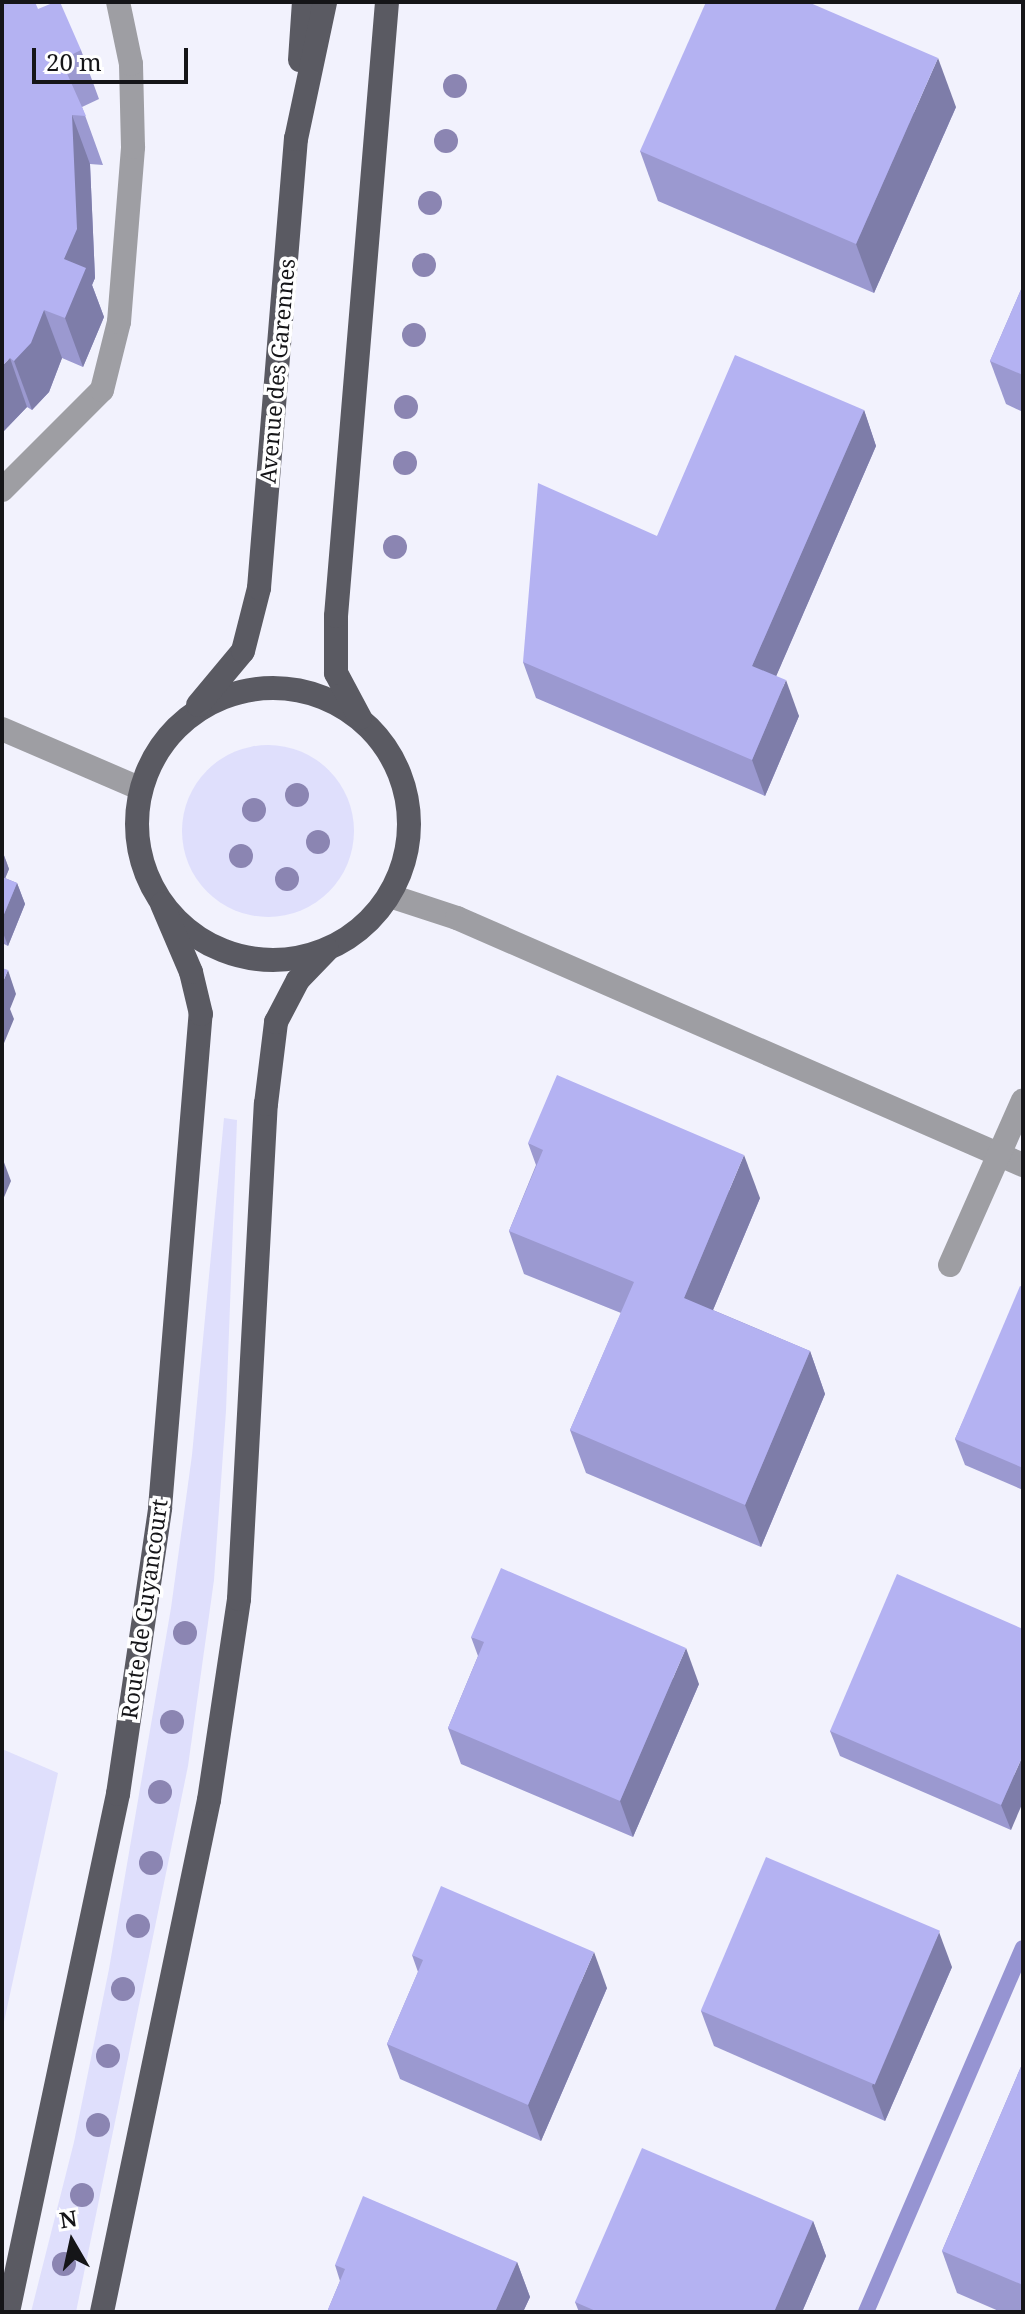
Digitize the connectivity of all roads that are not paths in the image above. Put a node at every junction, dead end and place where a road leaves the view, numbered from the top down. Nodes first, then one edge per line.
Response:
1 (118, 2) edge
2 (304, 2) edge
3 (325, 2) edge
4 (387, 2) edge
5 (296, 139) junction
6 (2, 490) edge
7 (360, 718) junction
8 (185, 720) junction
9 (2, 729) edge
10 (141, 789) junction
11 (390, 896) junction
12 (162, 904) junction
13 (327, 950) junction
14 (1023, 1100) edge
15 (999, 1154) junction
16 (1023, 1165) edge
17 (950, 1265) dead end
18 (8, 2312) edge
19 (102, 2312) edge

1 - 6 street
2 - 5 main road
3 - 5 main road, Avenue des Garennes
4 - 7 main road
5 - 8 main road, Avenue des Garennes
7 - 8 main road
7 - 11 main road
8 - 10 main road
9 - 10 street
10 - 12 main road
11 - 13 main road
11 - 15 street
12 - 13 main road
12 - 18 main road, Route de Guyancourt
13 - 19 main road
14 - 15 street
15 - 16 street
15 - 17 street

